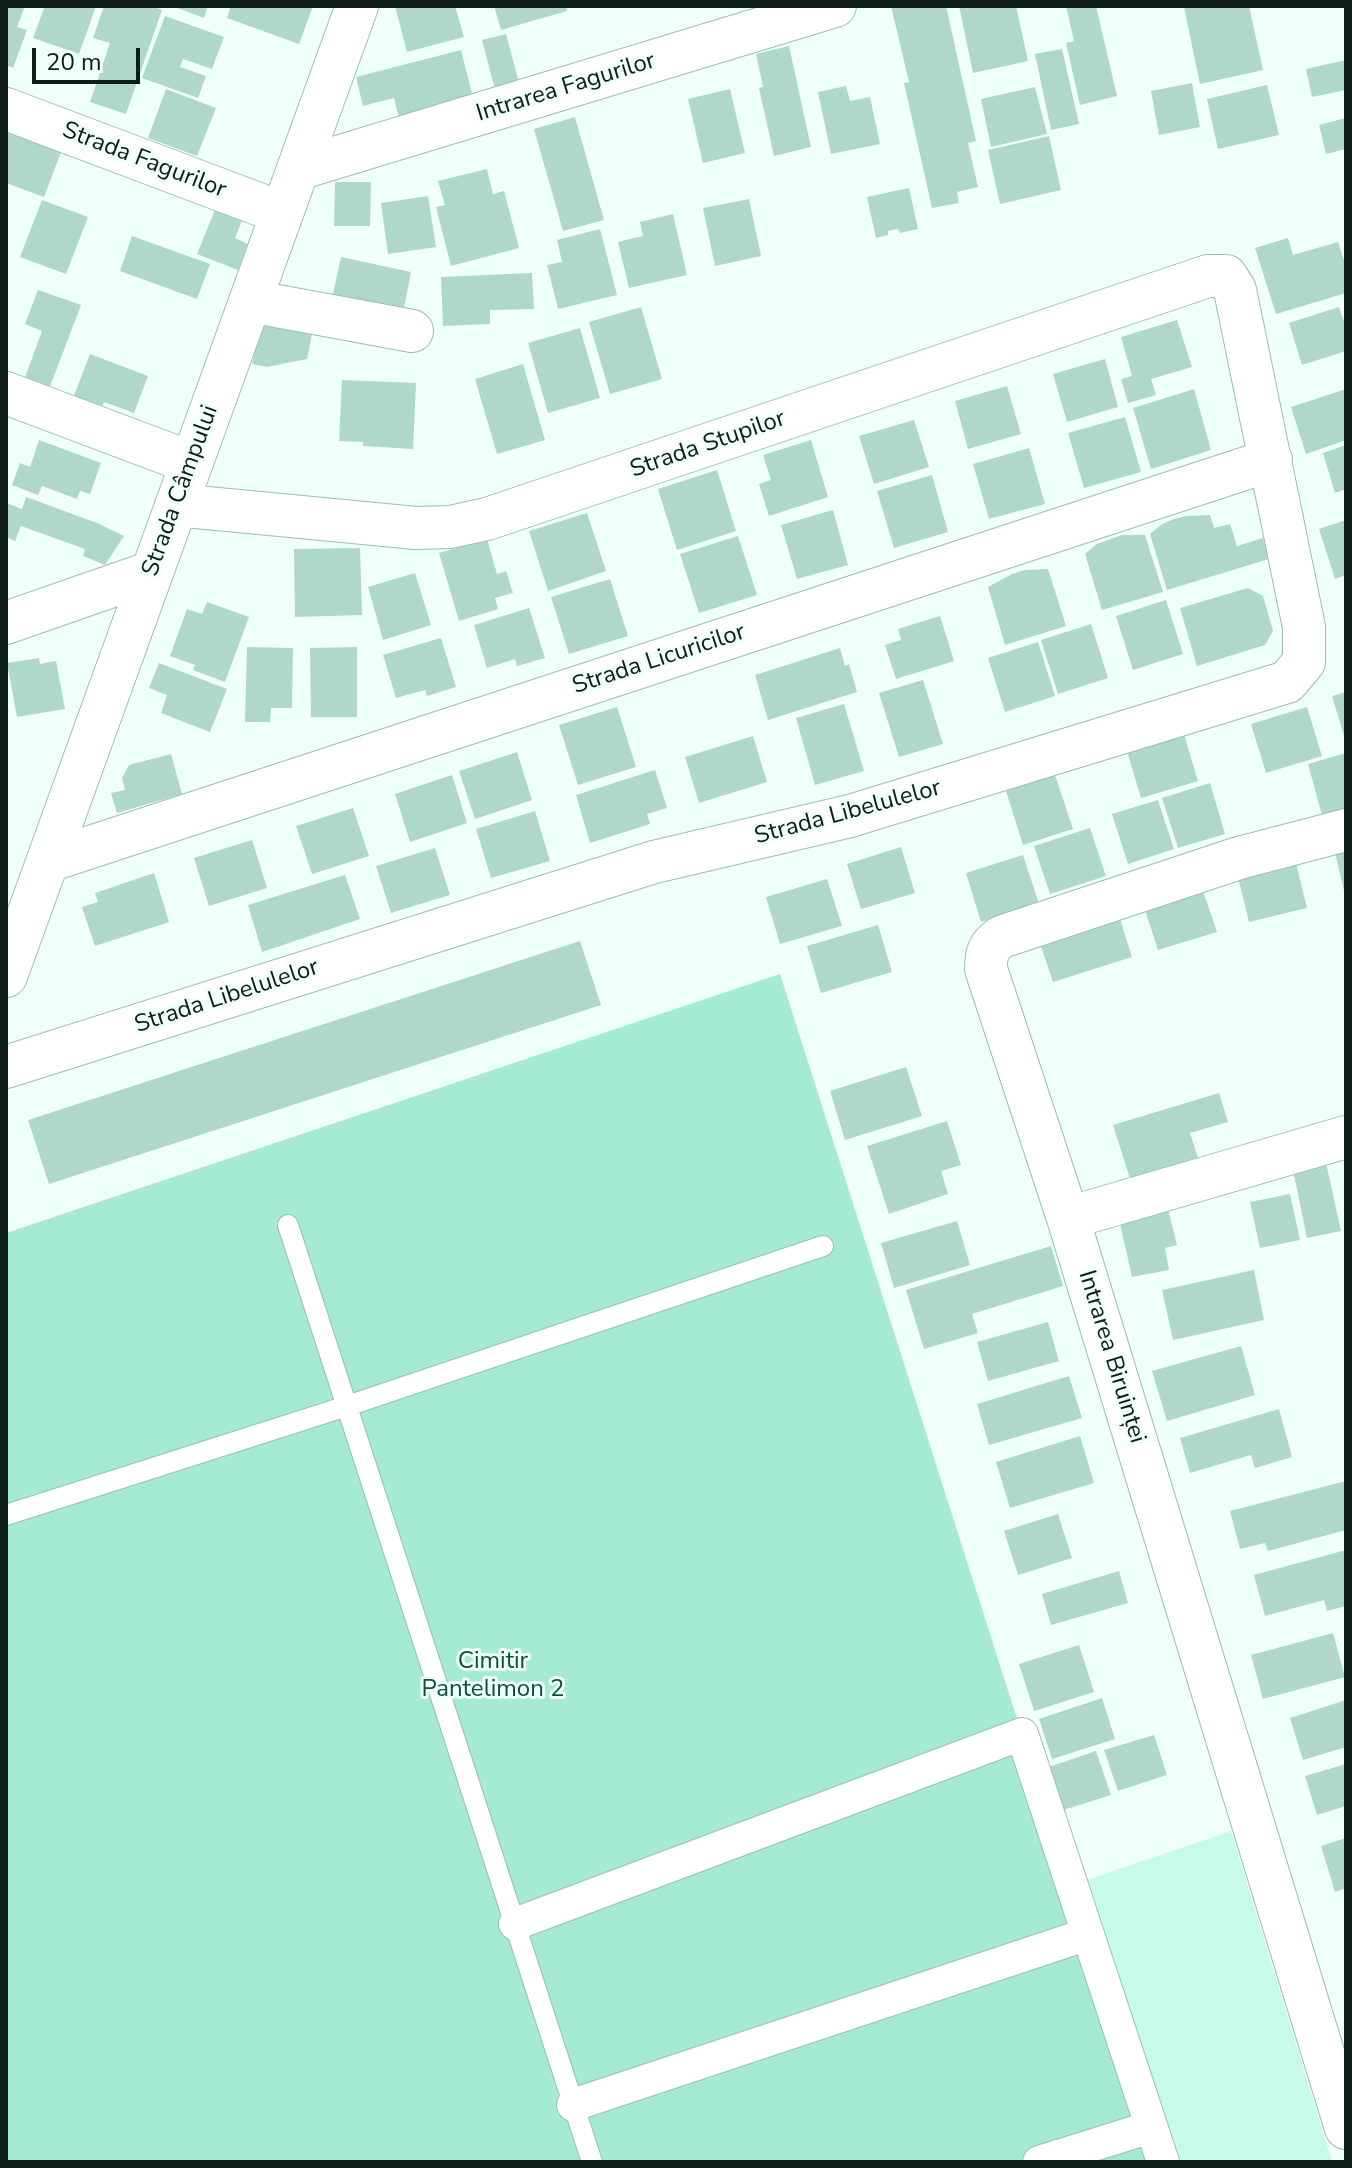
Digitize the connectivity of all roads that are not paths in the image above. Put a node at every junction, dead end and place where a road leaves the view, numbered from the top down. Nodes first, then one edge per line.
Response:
1 (357, 6) edge
2 (835, 6) edge
3 (6, 109) edge
4 (298, 169) junction
5 (282, 213) junction
6 (1226, 276) joint
7 (250, 301) junction
8 (412, 331) dead end
9 (6, 393) edge
10 (1271, 460) junction
11 (192, 463) junction
12 (176, 505) junction
13 (152, 572) junction
14 (6, 623) edge
15 (1346, 830) edge
16 (48, 861) junction
17 (6, 976) edge
18 (6, 1067) edge
19 (1346, 1137) edge
20 (1068, 1218) junction
21 (288, 1225) dead end
22 (823, 1246) dead end
23 (347, 1406) junction
24 (6, 1515) edge
25 (515, 1924) junction
26 (1088, 1934) junction
27 (573, 2105) junction
28 (1151, 2127) junction
29 (1346, 2128) edge
30 (592, 2162) edge
31 (1039, 2162) edge
32 (1163, 2162) edge

1 - 4 street, Strada Câmpului
2 - 4 street, Intrarea Fagurilor
3 - 5 street, Strada Fagurilor
4 - 5 street, Strada Câmpului
5 - 7 street, Strada Câmpului
6 - 10 street, Strada Libelulelor
6 - 12 street, Strada Stupilor
7 - 8 street
7 - 11 street, Strada Câmpului
9 - 11 street
10 - 16 street, Strada Licuricilor
10 - 18 street, Strada Libelulelor
11 - 12 street, Strada Câmpului
12 - 13 street, Strada Câmpului
13 - 14 street
13 - 16 street, Strada Câmpului
15 - 20 street, Intrarea Biruinței
16 - 17 street, Strada Câmpului
19 - 20 street
20 - 29 street, Intrarea Biruinței
21 - 23 lane
22 - 23 lane
23 - 24 lane
23 - 25 lane
25 - 26 street
25 - 27 lane
26 - 27 street
26 - 28 street
27 - 30 lane
28 - 31 street
28 - 32 street

